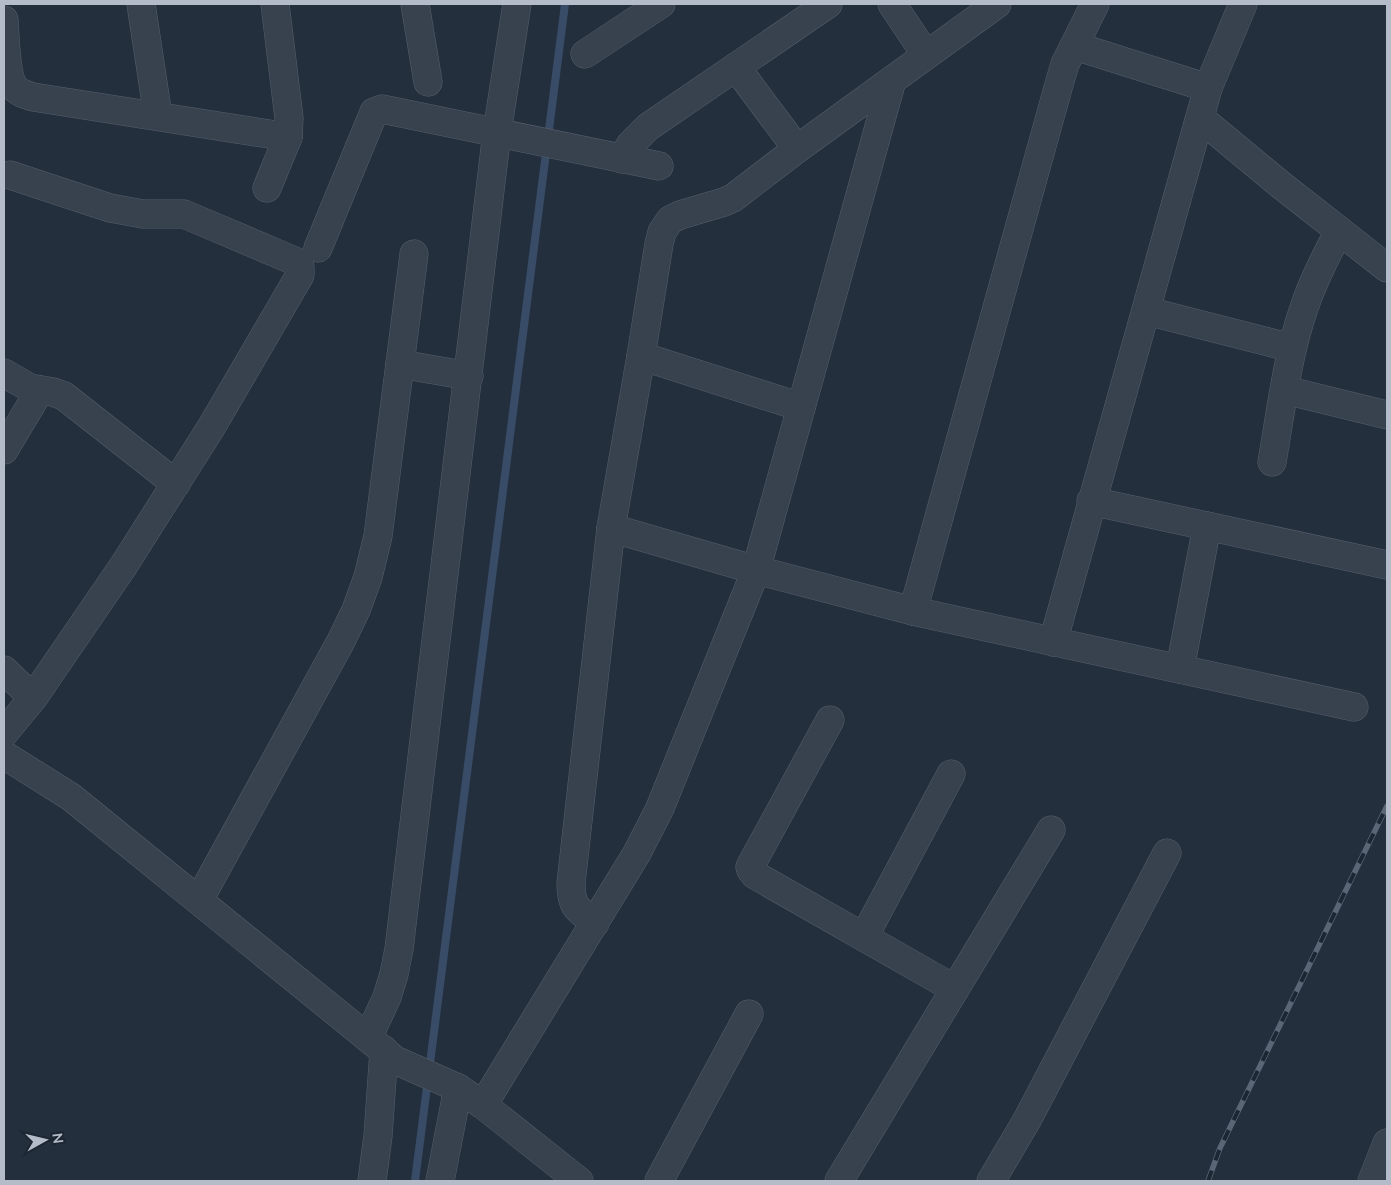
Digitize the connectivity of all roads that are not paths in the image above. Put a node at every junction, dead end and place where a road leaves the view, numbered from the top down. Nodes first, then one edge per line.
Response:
1 (141, 4) edge
2 (275, 4) edge
3 (415, 4) edge
4 (517, 4) edge
5 (661, 4) edge
6 (828, 4) edge
7 (892, 4) edge
8 (997, 4) edge
9 (1095, 4) edge
10 (1243, 4) edge
11 (4, 20) edge
12 (1075, 46) junction
13 (586, 54) dead end
14 (926, 55) junction
15 (736, 67) junction
16 (892, 80) junction
17 (428, 82) dead end
18 (1208, 88) junction
19 (158, 116) junction
20 (1200, 118) junction
21 (502, 134) junction
22 (288, 137) junction
23 (797, 149) junction
24 (621, 159) junction
25 (659, 166) dead end
26 (6, 175) edge
27 (267, 188) dead end
28 (1339, 231) junction
29 (318, 248) dead end
30 (414, 254) dead end
31 (1387, 268) edge
32 (1146, 311) junction
33 (1292, 348) junction
34 (641, 356) junction
35 (400, 364) junction
36 (4, 373) edge
37 (469, 376) junction
38 (40, 390) junction
39 (1285, 390) junction
40 (801, 408) junction
41 (1387, 415) edge
42 (4, 450) edge
43 (1272, 462) dead end
44 (176, 484) junction
45 (1091, 501) junction
46 (1208, 526) junction
47 (611, 528) junction
48 (1387, 565) edge
49 (756, 570) junction
50 (913, 611) junction
51 (1052, 642) junction
52 (1180, 669) junction
53 (4, 670) edge
54 (33, 698) junction
55 (1354, 707) dead end
56 (830, 720) dead end
57 (4, 733) edge
58 (4, 755) edge
59 (951, 774) dead end
60 (1051, 830) dead end
61 (1167, 853) dead end
62 (199, 900) junction
63 (594, 923) junction
64 (864, 937) junction
65 (955, 988) junction
66 (749, 1014) dead end
67 (382, 1049) junction
68 (450, 1084) junction
69 (483, 1105) junction
70 (1387, 1143) edge
71 (372, 1181) edge
72 (440, 1181) edge
73 (579, 1181) edge
74 (659, 1181) edge
75 (839, 1181) edge
76 (992, 1181) edge
77 (1372, 1181) edge

1 - 19 street
2 - 22 street
3 - 17 street
4 - 21 street
5 - 13 street
6 - 15 street
7 - 14 street
8 - 14 street
9 - 12 street
10 - 18 street
11 - 19 street
12 - 18 street
12 - 50 street
14 - 16 street
15 - 23 street
15 - 24 street
16 - 23 street
16 - 40 street
18 - 20 street
19 - 22 street
20 - 28 street
20 - 32 street
21 - 24 street
21 - 29 street
21 - 37 street
22 - 27 street
23 - 34 street
24 - 25 street
26 - 44 street
28 - 31 street
28 - 33 street
30 - 35 street
32 - 33 street
32 - 45 street
33 - 39 street
34 - 40 street
34 - 47 street
35 - 37 street
35 - 62 street
36 - 38 street
37 - 67 street
38 - 42 street
38 - 44 street
39 - 41 street
39 - 43 street
40 - 49 street
44 - 54 street
45 - 46 street
45 - 51 street
46 - 48 street
46 - 52 street
47 - 49 street
47 - 63 street
49 - 50 street
49 - 63 street
50 - 51 street
51 - 52 street
52 - 55 street
53 - 54 street
54 - 57 street
56 - 64 street
58 - 62 street
59 - 64 street
60 - 65 street
61 - 76 street
62 - 67 street
63 - 69 street
64 - 65 street
65 - 75 street
66 - 74 street
67 - 68 street
67 - 71 street
68 - 69 street
68 - 72 street
69 - 73 street
70 - 77 street

